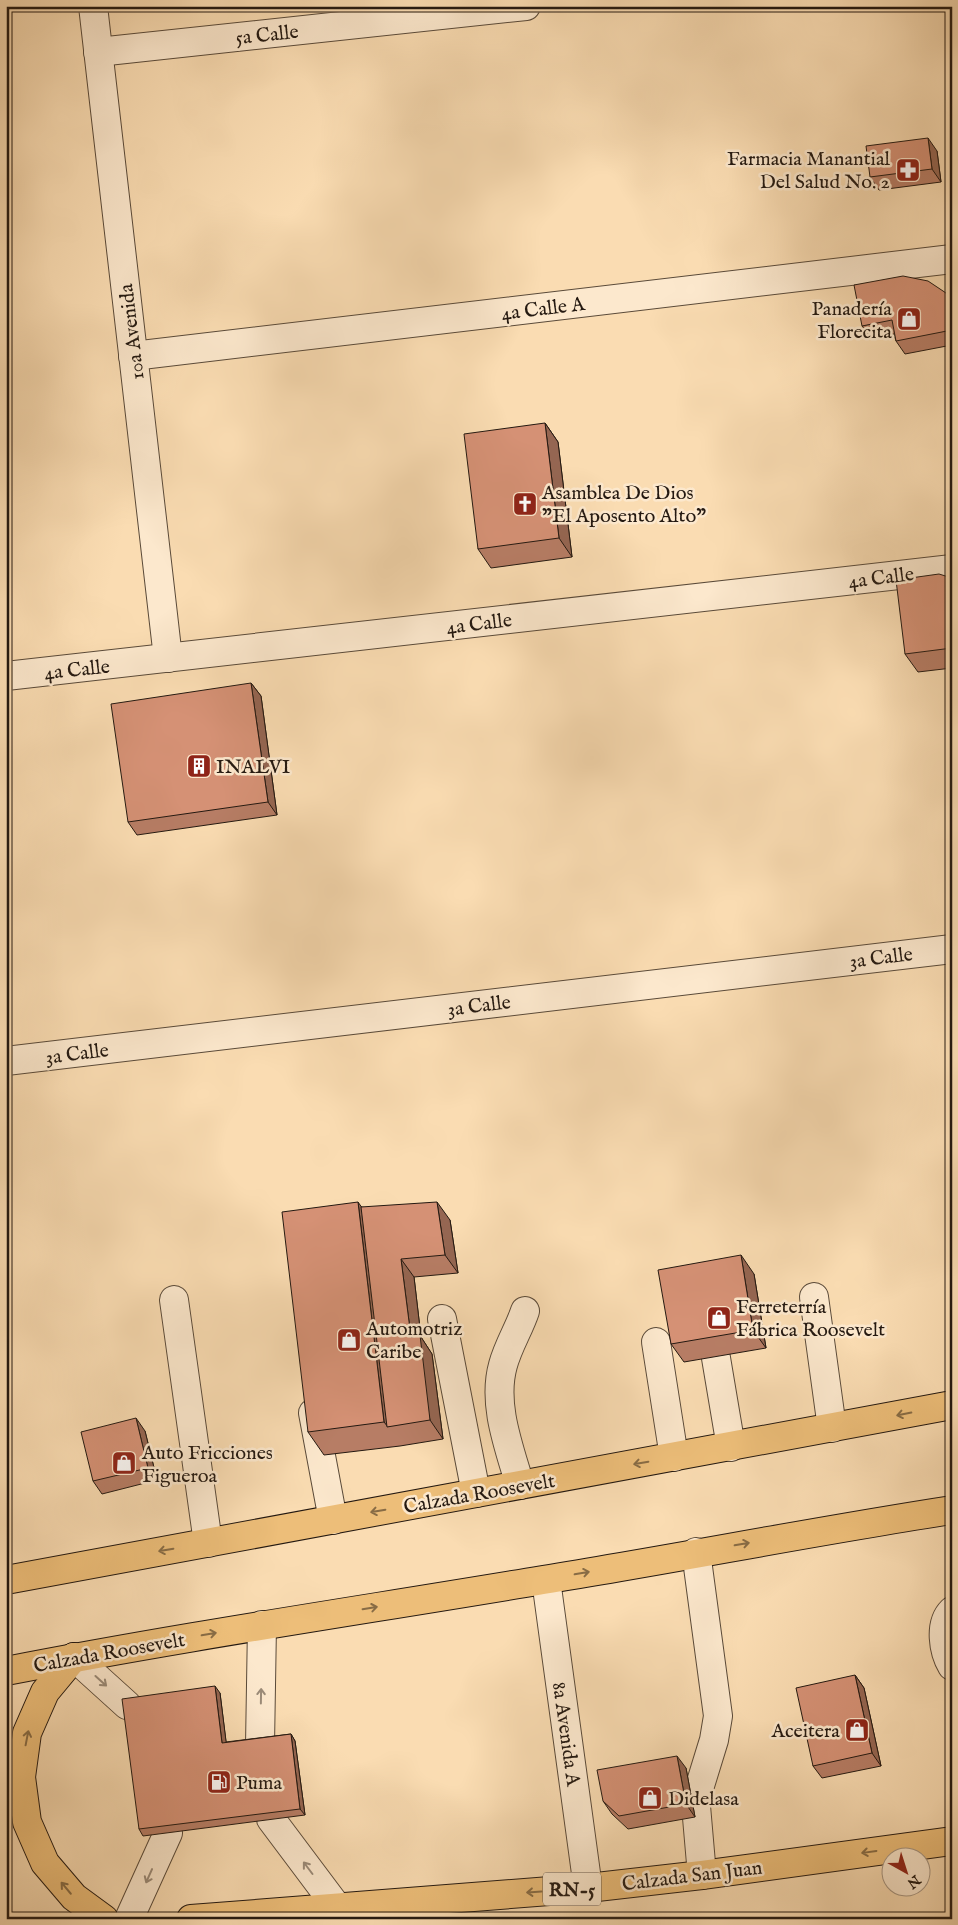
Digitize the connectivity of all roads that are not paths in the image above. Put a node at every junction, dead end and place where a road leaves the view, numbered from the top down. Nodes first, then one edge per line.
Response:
1 (93, 6) edge
2 (526, 6) edge
3 (98, 52) junction
4 (952, 259) edge
5 (133, 356) junction
6 (952, 569) edge
7 (168, 658) junction
8 (6, 676) edge
9 (952, 949) edge
10 (6, 1061) edge
11 (814, 1296) dead end
12 (174, 1300) dead end
13 (525, 1311) dead end
14 (442, 1319) dead end
15 (656, 1342) dead end
16 (716, 1358) edge
17 (309, 1384) edge
18 (952, 1406) edge
19 (832, 1428) junction
20 (731, 1447) junction
21 (674, 1457) junction
22 (520, 1485) junction
23 (476, 1494) junction
24 (952, 1510) edge
25 (332, 1520) junction
26 (208, 1543) junction
27 (696, 1552) junction
28 (6, 1580) edge
29 (546, 1580) junction
30 (952, 1611) edge
31 (262, 1625) junction
32 (74, 1658) junction
33 (952, 1666) edge
34 (6, 1671) edge
35 (127, 1705) edge
36 (260, 1745) edge
37 (271, 1819) edge
38 (168, 1833) edge
39 (952, 1841) edge
40 (702, 1875) junction
41 (588, 1888) junction
42 (337, 1907) junction
43 (104, 1919) edge
44 (130, 1919) edge
45 (191, 1919) edge

1 - 3 street, 10a Avenida
2 - 3 street, 5a Calle
3 - 5 street, 10a Avenida
4 - 5 street, 4a Calle A
5 - 7 street, 10a Avenida
6 - 7 street, 4a Calle
7 - 8 street, 4a Calle
9 - 10 street, 3a Calle
11 - 19 street
12 - 26 street
13 - 22 street
14 - 23 street
15 - 21 street
16 - 20 street
17 - 25 street
18 -> 19 main road, Calzada Roosevelt
19 - 20 main road, Calzada Roosevelt
20 - 21 main road, Calzada Roosevelt
21 -> 22 main road, Calzada Roosevelt
22 - 23 main road, Calzada Roosevelt
23 -> 25 main road, Calzada Roosevelt
27 -> 24 main road, Calzada Roosevelt
25 - 26 main road, Calzada Roosevelt
26 -> 28 main road, Calzada Roosevelt
29 -> 27 main road, Calzada Roosevelt
27 - 40 street
31 -> 29 main road, Calzada Roosevelt
29 - 41 street, 8a Avenida A
30 - 33 street
32 -> 31 main road, Calzada Roosevelt
36 -> 31 street
32 - 34 main road, Calzada Roosevelt
32 -> 35 street
43 -> 32 main road
42 -> 37 street
38 -> 44 street
39 -> 40 main road, Calzada San Juan / RN-5
40 - 41 main road, Calzada San Juan / RN-5
41 -> 42 main road, Calzada San Juan / RN-5
42 - 45 main road, Calzada San Juan / RN-5

